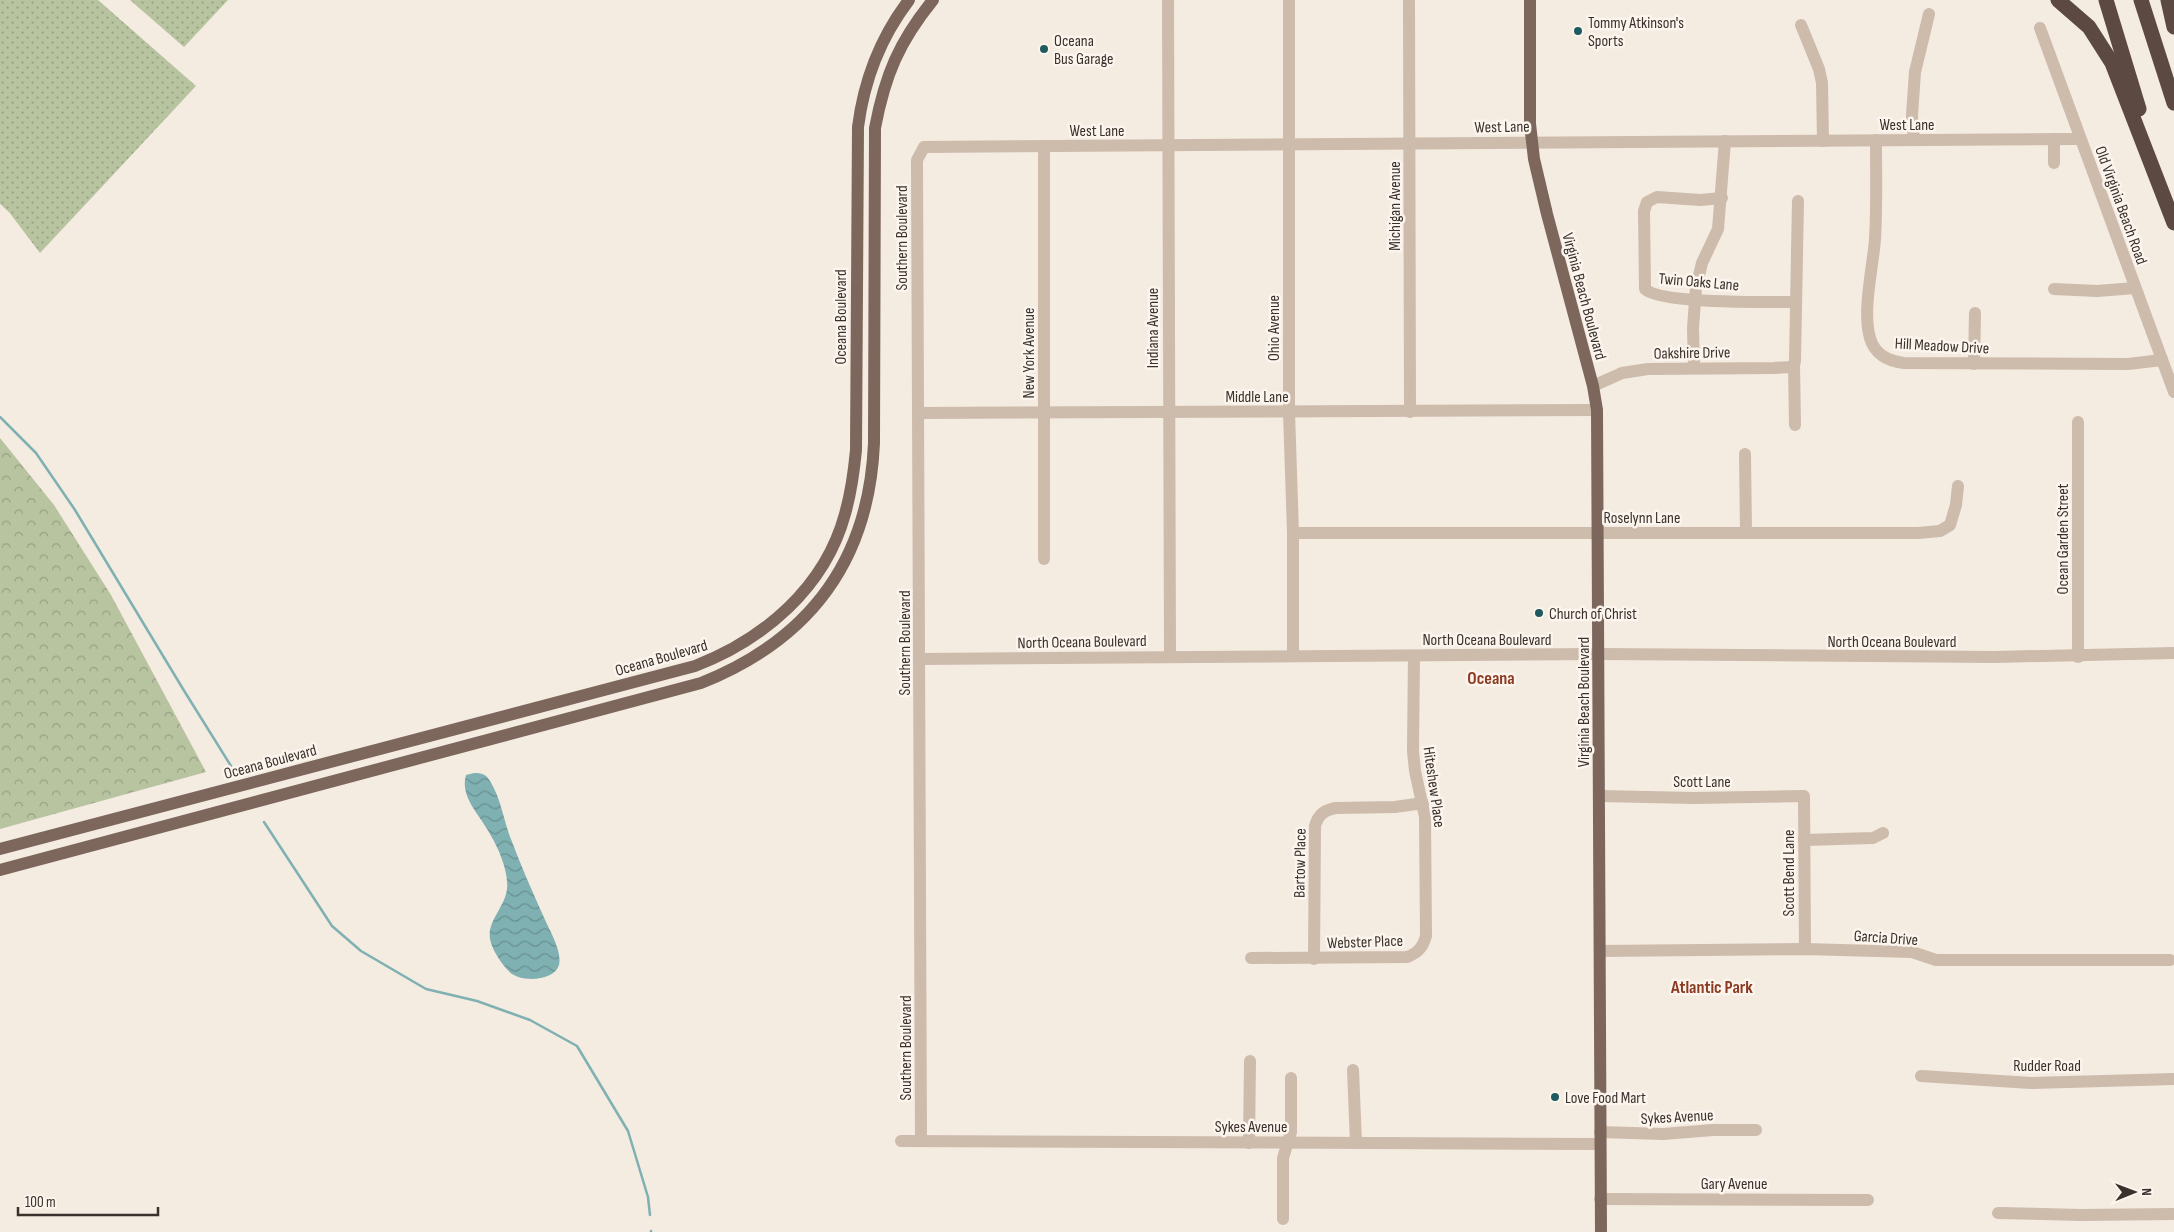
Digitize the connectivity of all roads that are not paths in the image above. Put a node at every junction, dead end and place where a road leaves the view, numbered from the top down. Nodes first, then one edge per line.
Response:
1 (909, 0) edge
2 (933, 0) edge
3 (1168, 0) edge
4 (1289, 0) edge
5 (1409, 0) edge
6 (1530, 0) edge
7 (2058, 0) edge
8 (2106, 0) edge
9 (2141, 0) edge
10 (2168, 0) edge
11 (1930, 14) dead end
12 (1802, 25) dead end
13 (2174, 27) edge
14 (2040, 28) dead end
15 (2174, 103) edge
16 (2054, 139) junction
17 (2080, 139) junction
18 (1876, 140) junction
19 (1914, 140) junction
20 (1724, 141) junction
21 (1823, 141) junction
22 (1532, 142) junction
23 (1410, 144) junction
24 (1289, 145) junction
25 (1044, 146) junction
26 (1168, 146) junction
27 (924, 147) joint
28 (2054, 163) dead end
29 (1722, 198) junction
30 (1798, 201) dead end
31 (2174, 224) edge
32 (2135, 288) junction
33 (2054, 289) dead end
34 (1695, 300) junction
35 (1795, 302) junction
36 (1975, 314) dead end
37 (2162, 360) junction
38 (1974, 364) junction
39 (1794, 365) junction
40 (1694, 368) junction
41 (1593, 386) junction
42 (2174, 392) edge
43 (1597, 410) junction
44 (1168, 412) junction
45 (1289, 412) junction
46 (1410, 412) junction
47 (918, 413) junction
48 (1045, 413) junction
49 (2078, 422) dead end
50 (1795, 425) dead end
51 (1745, 454) dead end
52 (1958, 486) dead end
53 (1293, 533) junction
54 (1598, 533) junction
55 (1746, 533) junction
56 (1044, 559) dead end
57 (791, 606) junction
58 (804, 618) junction
59 (2174, 653) edge
60 (1599, 654) junction
61 (1293, 656) junction
62 (1414, 656) junction
63 (1170, 657) junction
64 (2078, 657) junction
65 (920, 659) junction
66 (503, 717) junction
67 (506, 735) junction
68 (1600, 796) junction
69 (1804, 796) joint
70 (1423, 803) junction
71 (1883, 833) dead end
72 (1804, 840) junction
73 (0, 849) edge
74 (0, 870) edge
75 (1426, 893) joint
76 (1804, 949) junction
77 (1600, 951) junction
78 (1251, 958) dead end
79 (1314, 958) junction
80 (2170, 960) dead end
81 (1250, 1061) dead end
82 (1353, 1070) dead end
83 (1921, 1076) dead end
84 (1291, 1078) dead end
85 (2174, 1079) edge
86 (1756, 1130) dead end
87 (1600, 1138) junction
88 (921, 1140) junction
89 (901, 1141) dead end
90 (1288, 1142) junction
91 (1248, 1143) junction
92 (1356, 1143) junction
93 (1600, 1200) junction
94 (1868, 1200) dead end
95 (1998, 1213) dead end
96 (2174, 1214) edge
97 (1282, 1218) dead end
98 (1601, 1232) edge

1 - 57 main road, Oceana Boulevard
2 - 58 main road, Oceana Boulevard
3 - 26 street, Indiana Avenue
4 - 24 street, Ohio Avenue
5 - 23 street, Michigan Avenue
6 - 22 main road, Virginia Beach Boulevard
7 - 31 highway
8 - 31 highway
9 - 15 highway
10 - 13 highway
11 - 19 street
12 - 21 street
14 - 17 street, Old Virginia Beach Road
16 - 17 street, West Lane
16 - 19 street, West Lane
16 - 28 street
17 - 32 street, Old Virginia Beach Road
18 - 19 street, West Lane
18 - 21 street, West Lane
18 - 38 street, Hill Meadow Drive
20 - 21 street, West Lane
20 - 22 street, West Lane
20 - 29 street
22 - 23 street, West Lane
22 - 41 main road, Virginia Beach Boulevard
23 - 24 street, West Lane
23 - 46 street, Michigan Avenue
24 - 26 street, West Lane
24 - 45 street, Ohio Avenue
25 - 26 street, West Lane
25 - 27 street, West Lane
25 - 48 street, New York Avenue
26 - 44 street, Indiana Avenue
27 - 47 street, Southern Boulevard
29 - 34 street
29 - 34 street, Twin Oaks Lane
30 - 35 street
32 - 33 street
32 - 37 street, Old Virginia Beach Road
34 - 35 street, Twin Oaks Lane
34 - 40 street
35 - 39 street
36 - 38 street
37 - 38 street, Hill Meadow Drive
37 - 42 street, Old Virginia Beach Road
39 - 40 street, Oakshire Drive
39 - 50 street
40 - 41 street, Oakshire Drive
41 - 43 main road, Virginia Beach Boulevard
43 - 46 street, Middle Lane
43 - 54 main road, Virginia Beach Boulevard
44 - 45 street, Middle Lane
44 - 48 street, Middle Lane
44 - 63 street, Indiana Avenue
45 - 46 street, Middle Lane
45 - 53 street, Ohio Avenue
47 - 48 street, Middle Lane
47 - 65 street, Southern Boulevard
48 - 56 street, New York Avenue
49 - 64 street, Ocean Garden Street
51 - 55 street
52 - 55 street, Roselynn Lane
53 - 54 street, Roselynn Lane
53 - 61 street, Ohio Avenue
54 - 55 street, Roselynn Lane
54 - 60 main road, Virginia Beach Boulevard
57 - 58 main road
57 - 66 main road, Oceana Boulevard
58 - 67 main road, Oceana Boulevard
59 - 64 street, North Oceana Boulevard
60 - 62 street, North Oceana Boulevard
60 - 64 street, North Oceana Boulevard
60 - 68 main road, Virginia Beach Boulevard
61 - 62 street, North Oceana Boulevard
61 - 63 street, North Oceana Boulevard
62 - 70 street, Hiteshew Place
63 - 65 street, North Oceana Boulevard
65 - 88 street, Southern Boulevard
66 - 67 main road
66 - 73 main road, Oceana Boulevard
67 - 74 main road
68 - 69 street, Scott Lane
68 - 77 main road, Virginia Beach Boulevard
69 - 72 street, Scott Bend Lane
70 - 75 street, Hiteshew Place
70 - 79 street, Bartow Place
71 - 72 street
72 - 76 street, Scott Bend Lane
75 - 79 street, Webster Place
76 - 77 street, Garcia Drive
76 - 80 street, Garcia Drive
77 - 87 main road, Virginia Beach Boulevard
78 - 79 street, Webster Place
81 - 91 street
82 - 92 street
83 - 85 street, Rudder Road
84 - 90 street
86 - 87 street, Sykes Avenue
87 - 92 street, Sykes Avenue
87 - 93 main road, Virginia Beach Boulevard
88 - 89 street, Sykes Avenue
88 - 91 street, Sykes Avenue
90 - 91 street, Sykes Avenue
90 - 92 street, Sykes Avenue
90 - 97 street
93 - 94 street, Gary Avenue
93 - 98 main road, Virginia Beach Boulevard
95 - 96 street

